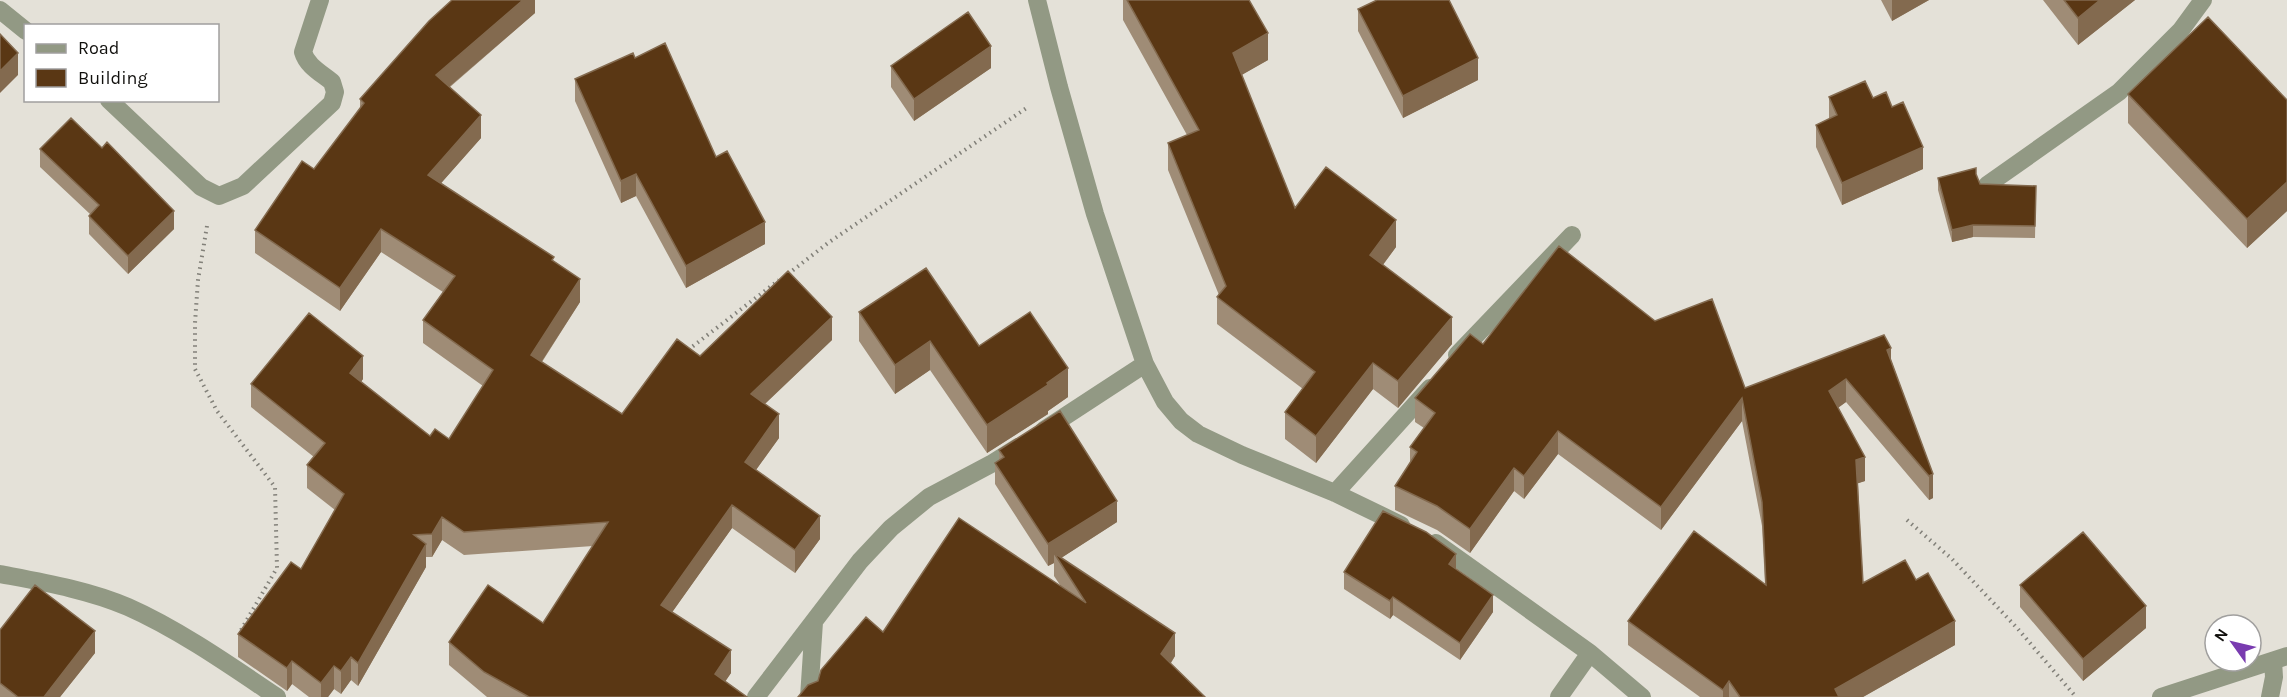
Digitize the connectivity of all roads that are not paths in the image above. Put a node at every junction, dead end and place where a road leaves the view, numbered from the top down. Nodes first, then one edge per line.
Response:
1 (320, 0) edge
2 (1037, 0) edge
3 (2203, 0) edge
4 (0, 10) edge
5 (24, 29) edge
6 (111, 102) edge
7 (1987, 185) edge
8 (1572, 235) dead end
9 (1146, 364) junction
10 (1335, 493) junction
11 (0, 574) edge
12 (814, 622) junction
13 (1590, 653) junction
14 (2280, 659) edge
15 (277, 697) edge
16 (756, 697) edge
17 (809, 697) edge
18 (1559, 697) edge
19 (1642, 697) edge
20 (2162, 697) edge
21 (2270, 697) edge

1 - 6 street
2 - 9 street
3 - 7 street
4 - 5 street
8 - 10 street
9 - 10 street
9 - 12 street
10 - 13 street
11 - 15 street
12 - 16 street
12 - 17 street
13 - 18 street
13 - 19 street
14 - 20 street
14 - 21 street

